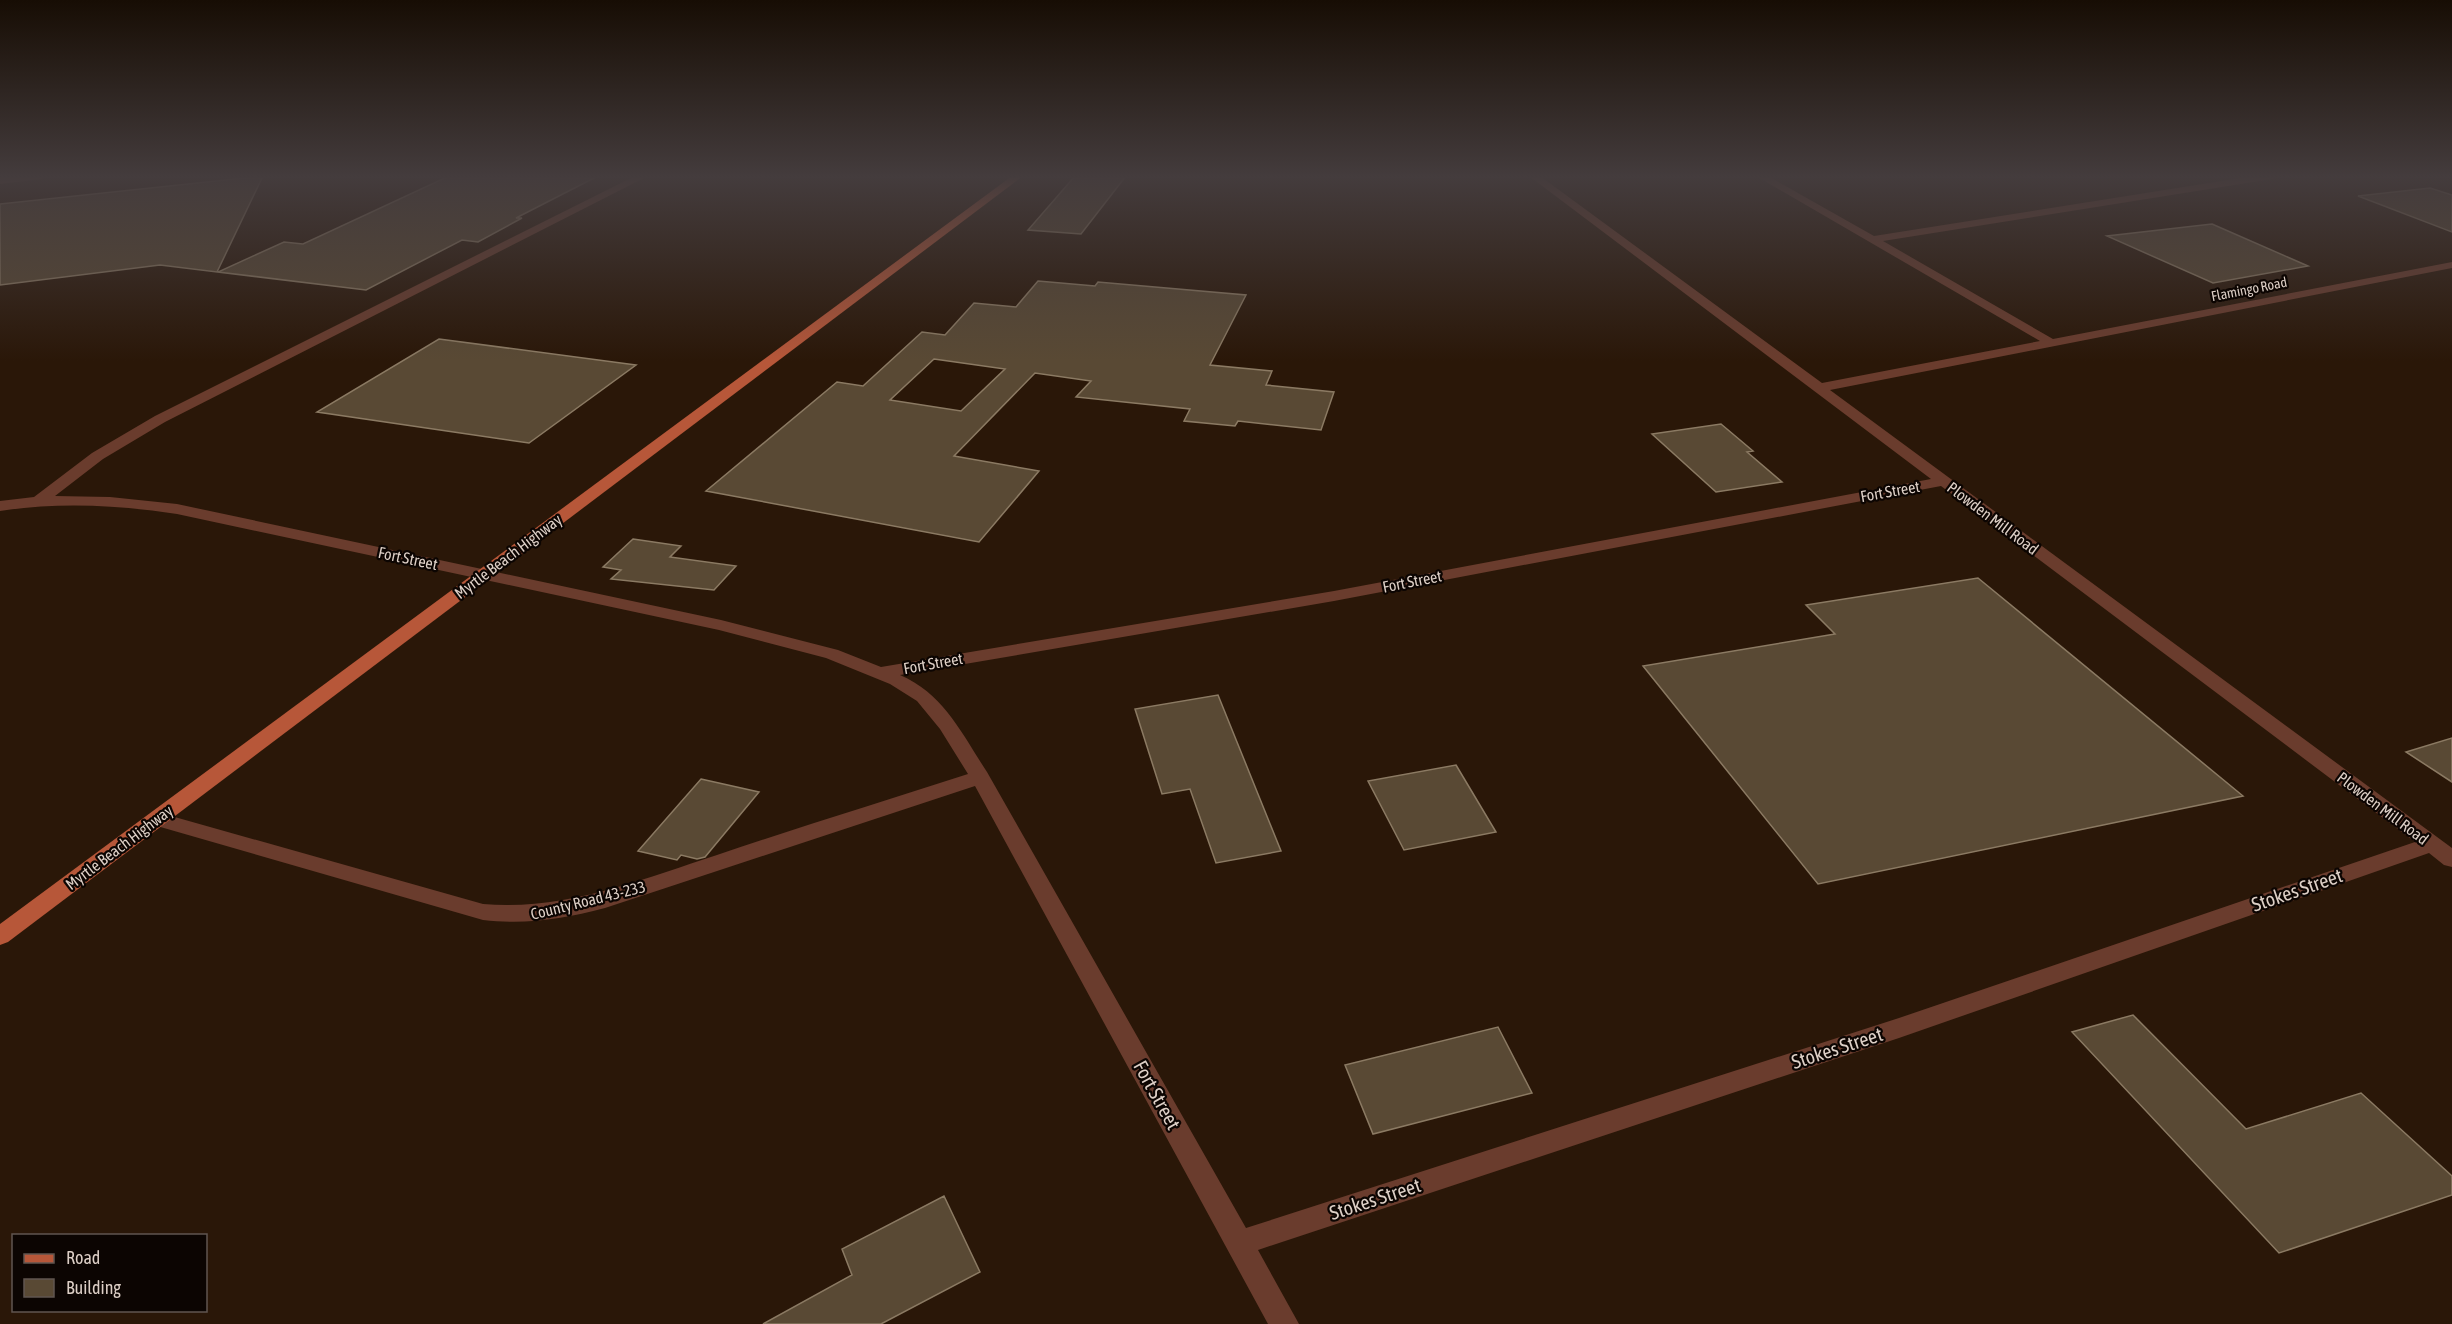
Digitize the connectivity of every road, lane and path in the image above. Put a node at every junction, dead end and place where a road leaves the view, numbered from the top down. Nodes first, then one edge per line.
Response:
1 (520, 238) edge
2 (935, 238) edge
3 (1617, 238) edge
4 (1868, 238) edge
5 (1886, 238) edge
6 (1872, 240) junction
7 (2452, 265) edge
8 (2052, 343) junction
9 (1818, 388) junction
10 (1944, 481) junction
11 (40, 500) junction
12 (0, 506) edge
13 (483, 574) junction
14 (879, 673) junction
15 (980, 777) junction
16 (157, 819) junction
17 (2432, 844) junction
18 (2452, 859) edge
19 (0, 936) edge
20 (1239, 1243) junction
21 (1284, 1324) edge

1 - 11 street
2 - 13 main road, Myrtle Beach Highway
3 - 9 street, Plowden Mill Road
4 - 6 street
5 - 6 street
6 - 8 street
7 - 8 street, Flamingo Road
8 - 9 street, Flamingo Road
9 - 10 street, Plowden Mill Road
10 - 14 street, Fort Street
10 - 17 street, Plowden Mill Road
11 - 12 street, Fort Street
11 - 13 street, Fort Street
13 - 14 street, Fort Street
13 - 16 main road, Myrtle Beach Highway
14 - 15 street, Fort Street
15 - 16 street, County Road 43-233
15 - 20 street, Fort Street
16 - 19 main road, Myrtle Beach Highway
17 - 18 street, Plowden Mill Road
17 - 20 street, Stokes Street
20 - 21 street, Fort Street

